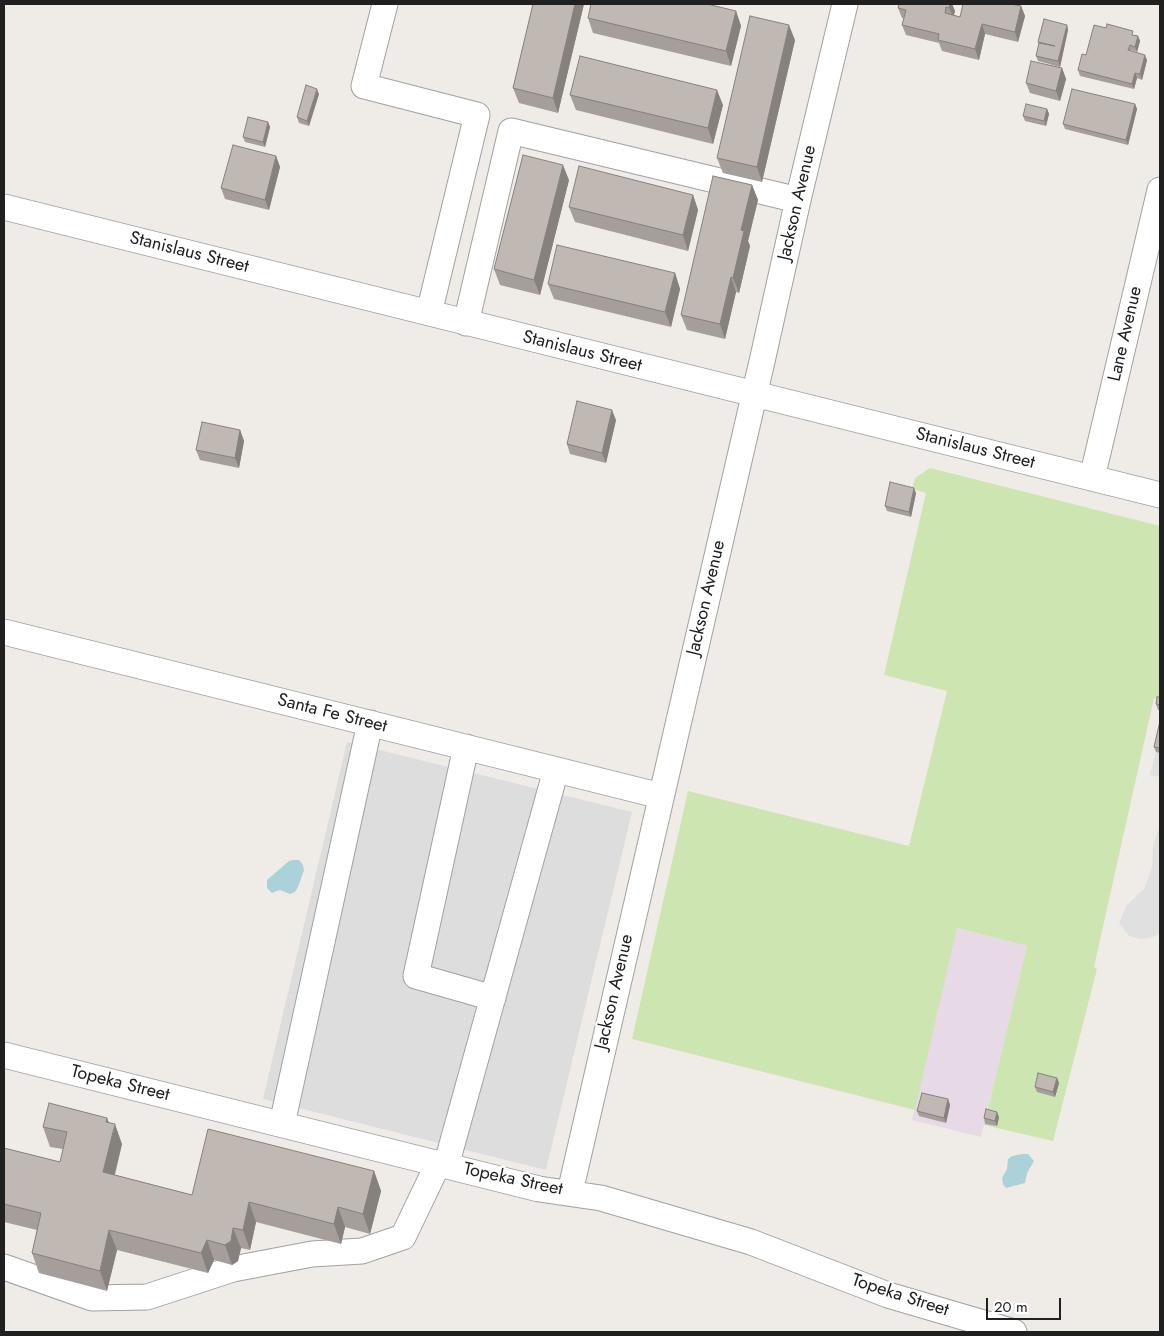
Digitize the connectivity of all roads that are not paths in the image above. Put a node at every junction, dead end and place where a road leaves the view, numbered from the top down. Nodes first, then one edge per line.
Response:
1 (385, 4) edge
2 (843, 4) edge
3 (1160, 190) edge
4 (798, 200) junction
5 (4, 207) edge
6 (428, 313) junction
7 (466, 323) junction
8 (754, 394) junction
9 (1092, 478) junction
10 (1160, 495) edge
11 (4, 632) edge
12 (370, 723) junction
13 (466, 747) junction
14 (556, 770) junction
15 (661, 796) junction
16 (493, 998) junction
17 (4, 1055) edge
18 (282, 1124) junction
19 (442, 1165) junction
20 (570, 1192) junction
21 (4, 1267) edge
22 (1014, 1332) edge

1 - 6 street
2 - 4 street, Jackson Avenue
3 - 9 street, Lane Avenue
4 - 7 street
4 - 8 street, Jackson Avenue
5 - 6 street, Stanislaus Street
6 - 7 street, Stanislaus Street
7 - 8 street, Stanislaus Street
8 - 9 street, Stanislaus Street
8 - 15 street, Jackson Avenue
9 - 10 street, Stanislaus Street
11 - 12 street, Santa Fe Street
12 - 13 street, Santa Fe Street
12 - 18 street
13 - 14 street, Santa Fe Street
13 - 16 street
14 - 15 street, Santa Fe Street
14 - 16 street
15 - 20 street, Jackson Avenue
16 - 19 street
17 - 18 street, Topeka Street
18 - 19 street, Topeka Street
19 - 20 street, Topeka Street
19 - 21 street
20 - 22 street, Topeka Street

